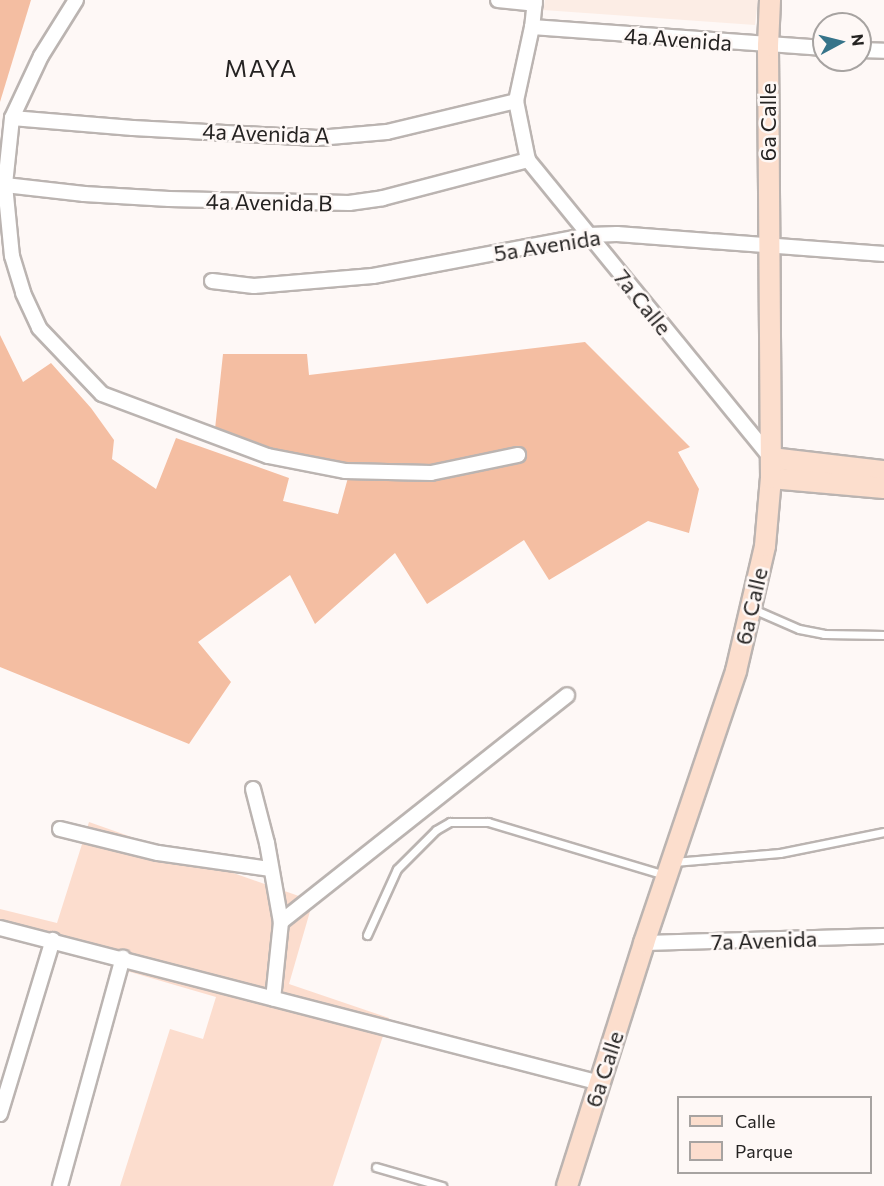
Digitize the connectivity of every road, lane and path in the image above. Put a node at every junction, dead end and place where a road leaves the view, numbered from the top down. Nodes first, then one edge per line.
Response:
1 (76, 0) edge
2 (498, 0) edge
3 (770, 0) edge
4 (535, 2) edge
5 (532, 27) junction
6 (768, 46) junction
7 (812, 48) edge
8 (516, 101) junction
9 (12, 118) junction
10 (528, 160) junction
11 (5, 185) junction
12 (590, 235) junction
13 (769, 246) junction
14 (884, 254) edge
15 (212, 281) dead end
16 (518, 455) dead end
17 (771, 458) junction
18 (884, 471) edge
19 (771, 478) junction
20 (884, 488) edge
21 (750, 607) junction
22 (884, 635) edge
23 (567, 695) dead end
24 (253, 789) dead end
25 (60, 829) dead end
26 (884, 832) edge
27 (272, 869) junction
28 (670, 869) junction
29 (280, 922) junction
30 (0, 928) edge
31 (367, 935) dead end
32 (884, 936) edge
33 (53, 940) junction
34 (644, 943) junction
35 (123, 958) junction
36 (273, 999) junction
37 (600, 1083) junction
38 (0, 1114) edge
39 (376, 1167) dead end
40 (60, 1186) edge
41 (442, 1186) edge
42 (567, 1186) edge

1 - 9 street
2 - 4 street
3 - 6 main road, 6a Calle
4 - 5 street, 7a Calle
5 - 6 street, 4a Avenida
5 - 8 street, 7a Calle
6 - 7 street, 4a Avenida
6 - 13 main road, 6a Calle
8 - 9 street, 4a Avenida A
8 - 10 street, 7a Calle
9 - 11 street
10 - 11 street, 4a Avenida B
10 - 12 street, 7a Calle
11 - 16 street
12 - 13 street, 5a Avenida
12 - 15 street, 5a Avenida
12 - 17 street, 7a Calle
13 - 14 street, 5a Avenida
13 - 17 main road, 6a Calle
17 - 18 main road
17 - 19 main road, 6a Calle
19 - 20 main road
19 - 21 main road, 6a Calle
21 - 22 lane
21 - 28 main road, 6a Calle
23 - 29 street
24 - 27 street
25 - 27 street
26 - 28 lane
27 - 29 street
28 - 31 lane
28 - 34 main road, 6a Calle
29 - 36 street
30 - 33 street
32 - 34 street, 7a Avenida
33 - 35 street
33 - 38 street
34 - 37 main road, 6a Calle
35 - 36 street
35 - 40 street
36 - 37 street
37 - 42 main road, 6a Calle
39 - 41 lane

